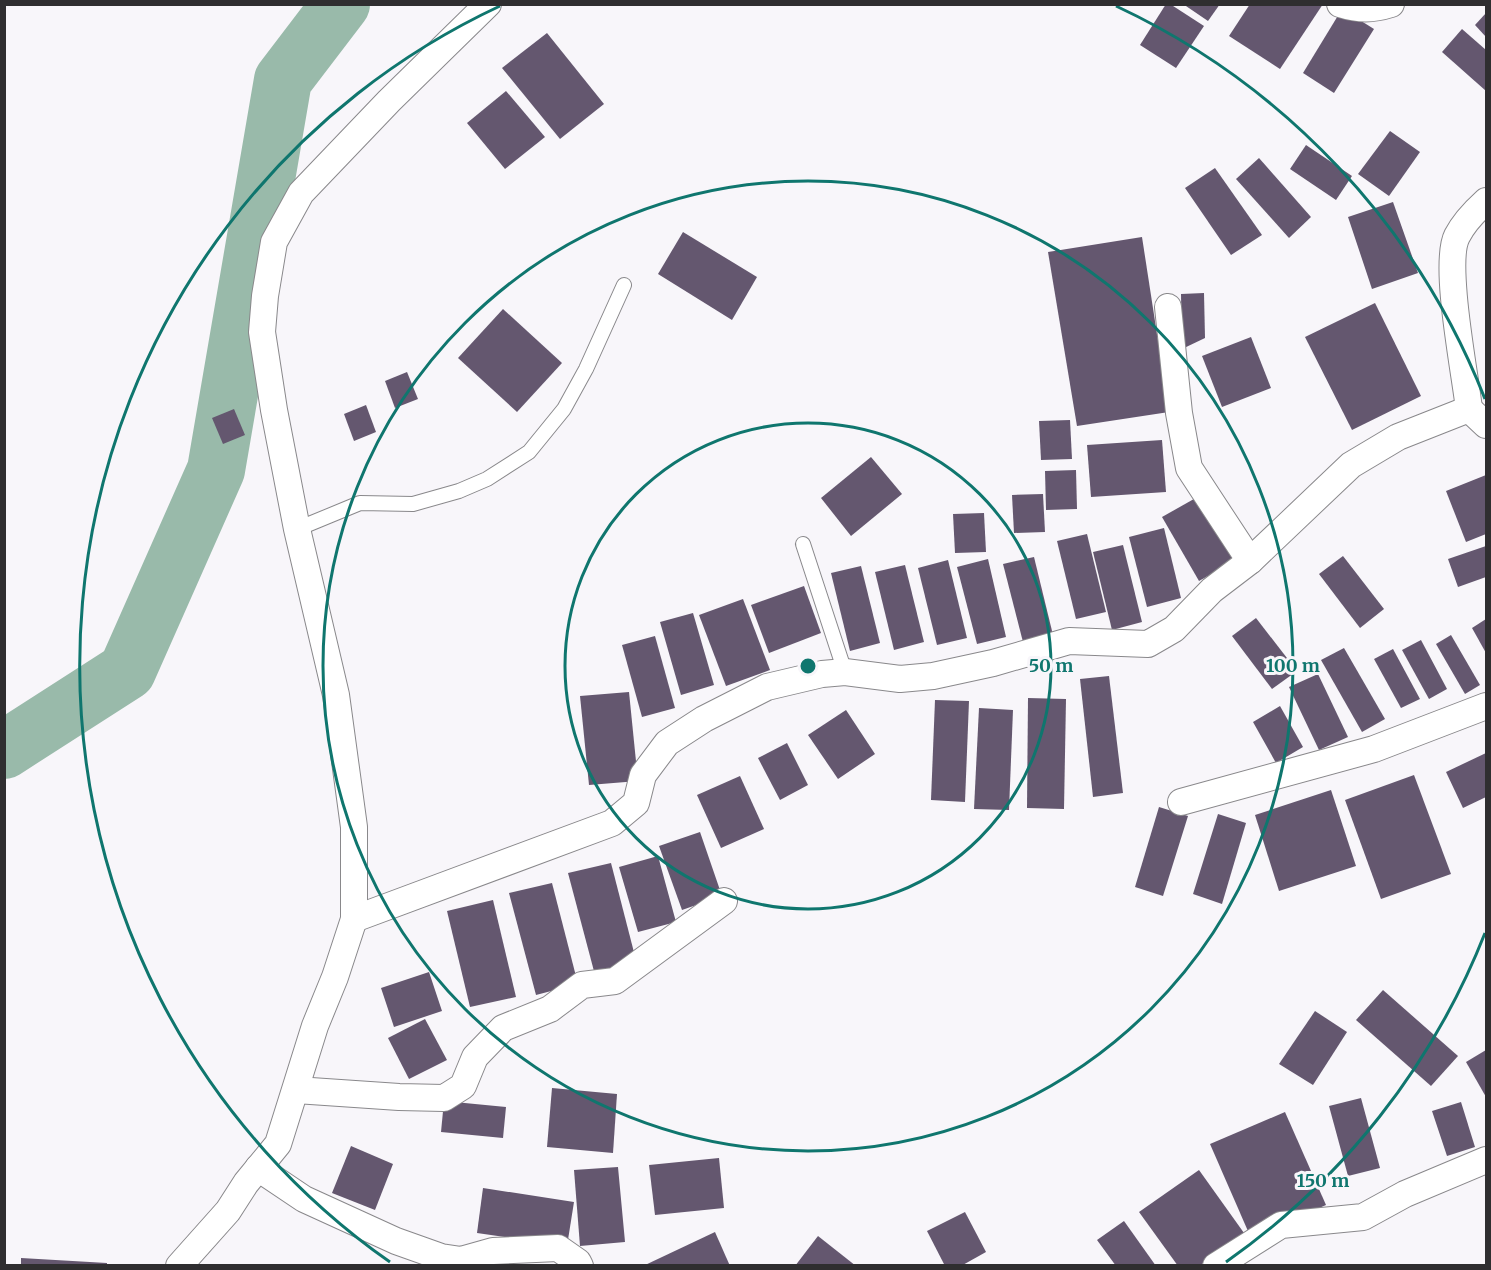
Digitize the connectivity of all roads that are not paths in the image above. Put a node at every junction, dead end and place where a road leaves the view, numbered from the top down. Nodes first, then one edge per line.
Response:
1 (488, 4) edge
2 (1340, 4) edge
3 (1391, 4) edge
4 (1486, 201) edge
5 (624, 285) dead end
6 (1168, 307) dead end
7 (1478, 417) edge
8 (297, 529) junction
9 (803, 544) dead end
10 (1250, 561) junction
11 (845, 672) junction
12 (1486, 706) edge
13 (1180, 802) dead end
14 (724, 901) dead end
15 (354, 919) junction
16 (296, 1090) junction
17 (1486, 1160) edge
18 (258, 1168) junction
19 (179, 1266) edge
20 (580, 1266) edge
21 (1216, 1266) edge

1 - 8 street
2 - 3 street
4 - 7 street
5 - 8 lane
6 - 10 street
7 - 10 street
8 - 15 street
9 - 11 lane
10 - 11 street
11 - 15 street
12 - 13 street
14 - 16 street
15 - 16 street
16 - 18 street
17 - 21 street
18 - 19 street
18 - 20 street

